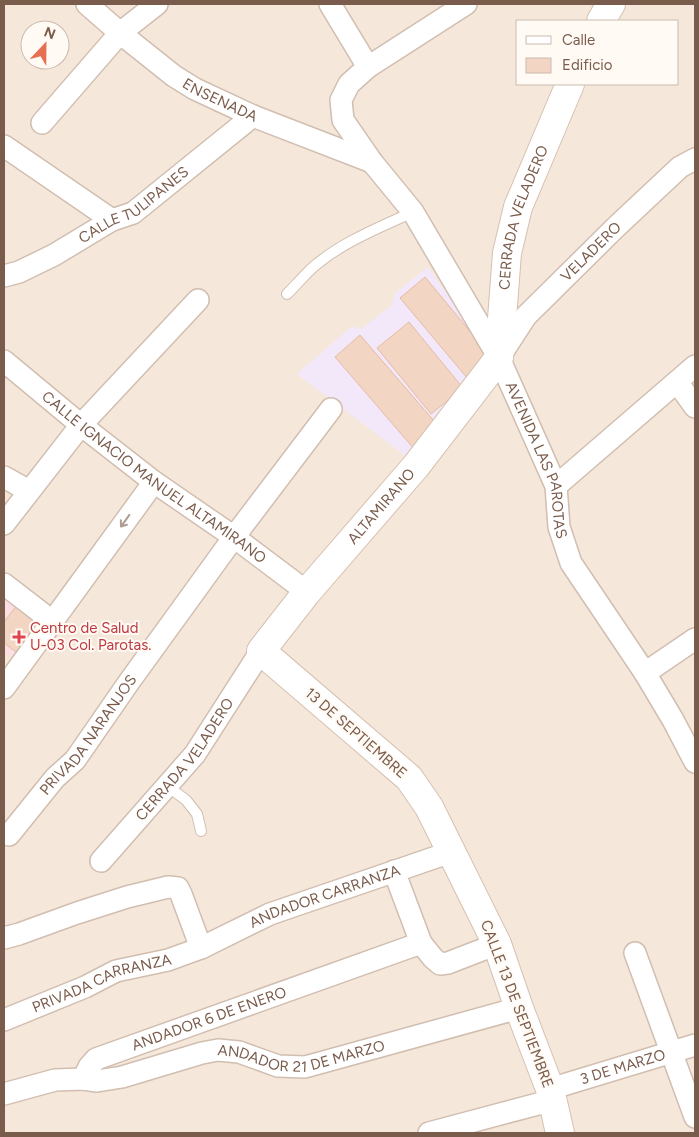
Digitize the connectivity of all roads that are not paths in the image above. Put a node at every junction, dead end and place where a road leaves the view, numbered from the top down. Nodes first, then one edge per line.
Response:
1 (87, 4) edge
2 (157, 4) edge
3 (330, 4) edge
4 (611, 4) edge
5 (460, 5) edge
6 (602, 20) edge
7 (120, 33) junction
8 (368, 67) junction
9 (570, 85) edge
10 (254, 116) junction
11 (42, 123) dead end
12 (4, 146) edge
13 (695, 159) edge
14 (372, 162) junction
15 (413, 212) junction
16 (112, 220) junction
17 (4, 276) edge
18 (287, 294) dead end
19 (198, 300) dead end
20 (499, 358) junction
21 (4, 361) edge
22 (695, 366) edge
23 (677, 382) junction
24 (695, 407) edge
25 (331, 409) dead end
26 (81, 425) junction
27 (4, 477) edge
28 (154, 482) junction
29 (556, 486) junction
30 (29, 491) junction
31 (4, 524) edge
32 (234, 537) junction
33 (4, 584) edge
34 (307, 592) junction
35 (52, 621) junction
36 (695, 640) edge
37 (261, 651) junction
38 (647, 676) junction
39 (4, 688) edge
40 (695, 762) edge
41 (167, 786) junction
42 (201, 831) dead end
43 (9, 835) dead end
44 (451, 852) junction
45 (101, 861) dead end
46 (394, 871) junction
47 (4, 938) edge
48 (421, 943) junction
49 (497, 944) junction
50 (201, 948) junction
51 (635, 953) dead end
52 (519, 1008) junction
53 (4, 1020) edge
54 (695, 1045) edge
55 (672, 1052) junction
56 (83, 1079) junction
57 (4, 1094) edge
58 (552, 1094) junction
59 (695, 1117) edge
60 (430, 1133) edge
61 (560, 1133) edge

1 - 7 street, ENSENADA
2 - 7 street
3 - 8 street
4 - 6 street
5 - 8 street, AVENIDA LAS PAROTAS
7 - 10 street, ENSENADA
7 - 11 street
8 - 14 street, AVENIDA LAS PAROTAS
9 - 20 street, CERRADA VELADERO
10 - 14 street, ENSENADA
10 - 16 street, CALLE TULIPANES
12 - 16 street
13 - 20 street, VELADERO
14 - 15 street, AVENIDA LAS PAROTAS
15 - 18 lane
15 - 20 street, AVENIDA LAS PAROTAS
16 - 17 street, CALLE TULIPANES
19 - 26 street
20 - 29 street, AVENIDA LAS PAROTAS
20 - 34 street, ALTAMIRANO
21 - 26 street, CALLE IGNACIO MANUEL ALTAMIRANO
22 - 23 street
23 - 24 street
23 - 29 street
25 - 32 street, PRIVADA NARANJOS
26 - 28 street, CALLE IGNACIO MANUEL ALTAMIRANO
26 - 30 street
27 - 30 street
28 - 32 street, CALLE IGNACIO MANUEL ALTAMIRANO
28 -> 35 street
29 - 38 street, AVENIDA LAS PAROTAS
30 - 31 street
32 - 34 street, CALLE IGNACIO MANUEL ALTAMIRANO
32 - 43 street, PRIVADA NARANJOS
33 - 35 street
34 - 37 street, ALTAMIRANO
35 - 39 street
36 - 38 street
37 - 41 street, CERRADA VELADERO
37 - 44 street, 13 DE SEPTIEMBRE
38 - 40 street, AVENIDA LAS PAROTAS
41 - 42 lane
41 - 45 street, CERRADA VELADERO
44 - 46 street, ANDADOR CARRANZA
44 - 49 street, CALLE 13 DE SEPTIEMBRE
46 - 48 street
46 - 50 street, ANDADOR CARRANZA
47 - 50 street
48 - 49 street
48 - 56 street, ANDADOR 6 DE ENERO
49 - 52 street, CALLE 13 DE SEPTIEMBRE
50 - 53 street, PRIVADA CARRANZA
51 - 55 street
52 - 56 street, ANDADOR 21 DE MARZO
52 - 58 street, CALLE 13 DE SEPTIEMBRE
54 - 55 street, 3 DE MARZO
55 - 58 street, 3 DE MARZO
55 - 59 street
56 - 57 street
58 - 60 street, 3 DE MARZO
58 - 61 street, CALLE 13 DE SEPTIEMBRE

